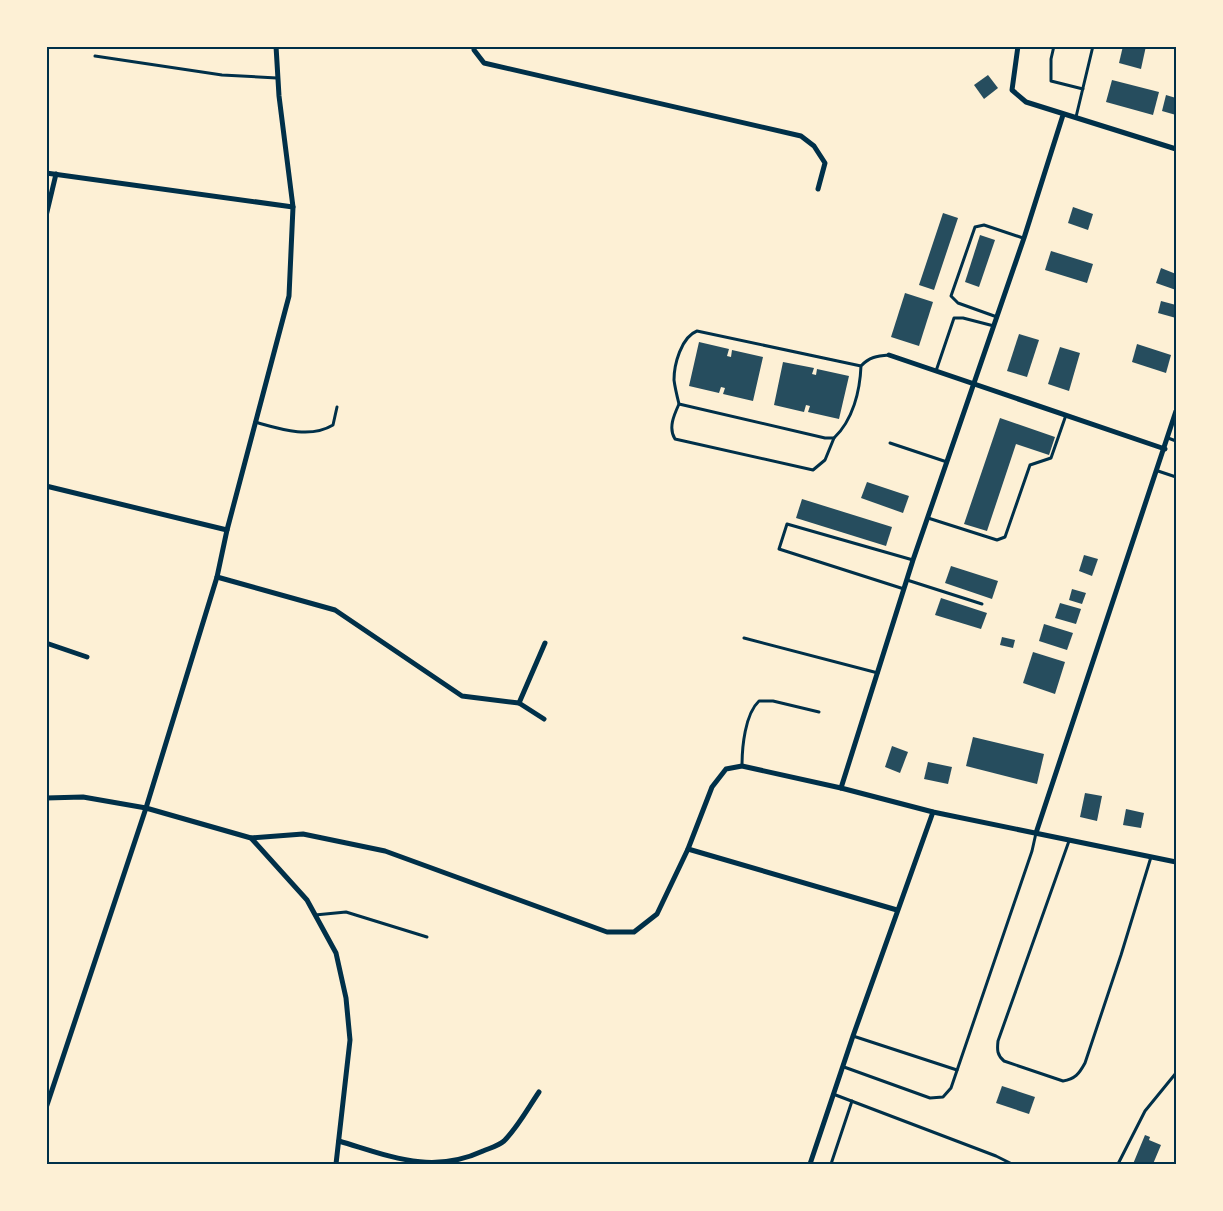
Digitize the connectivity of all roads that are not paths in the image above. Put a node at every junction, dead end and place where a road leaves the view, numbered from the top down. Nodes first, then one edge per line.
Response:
1 (276, 46) edge
2 (474, 46) edge
3 (1018, 46) edge
4 (1054, 46) edge
5 (1093, 46) edge
6 (95, 56) dead end
7 (279, 78) junction
8 (1083, 88) junction
9 (1063, 116) junction
10 (1075, 119) junction
11 (1176, 149) edge
12 (46, 173) edge
13 (56, 174) junction
14 (818, 189) dead end
15 (293, 207) junction
16 (46, 216) edge
17 (1024, 238) junction
18 (997, 317) junction
19 (994, 326) junction
20 (889, 355) joint
21 (861, 366) junction
22 (936, 371) junction
23 (974, 383) junction
24 (679, 404) junction
25 (337, 407) dead end
26 (1176, 411) edge
27 (1066, 415) junction
28 (255, 422) junction
29 (1174, 427) edge
30 (834, 438) junction
31 (1168, 438) junction
32 (1176, 441) edge
33 (890, 443) dead end
34 (1165, 449) junction
35 (947, 462) junction
36 (1158, 471) junction
37 (1176, 477) edge
38 (46, 486) edge
39 (928, 518) junction
40 (227, 530) junction
41 (913, 560) junction
42 (217, 577) junction
43 (907, 580) junction
44 (904, 589) junction
45 (982, 604) dead end
46 (744, 638) dead end
47 (545, 642) dead end
48 (46, 643) edge
49 (87, 657) dead end
50 (878, 673) junction
51 (519, 703) junction
52 (819, 712) dead end
53 (544, 719) dead end
54 (742, 766) junction
55 (841, 788) junction
56 (46, 798) edge
57 (146, 808) junction
58 (933, 812) junction
59 (1036, 833) junction
60 (251, 838) junction
61 (1069, 840) junction
62 (688, 849) junction
63 (1151, 857) junction
64 (1176, 862) edge
65 (897, 910) junction
66 (315, 915) junction
67 (427, 937) dead end
68 (853, 1036) junction
69 (842, 1067) junction
70 (957, 1070) junction
71 (1176, 1073) edge
72 (46, 1079) edge
73 (55, 1082) junction
74 (539, 1092) dead end
75 (833, 1094) junction
76 (852, 1101) junction
77 (46, 1108) edge
78 (339, 1141) junction
79 (336, 1164) edge
80 (810, 1164) edge
81 (831, 1164) edge
82 (1012, 1164) edge
83 (1118, 1164) edge

1 - 7 street
2 - 14 street
3 - 9 street
4 - 8 lane
5 - 8 lane
6 - 7 lane
7 - 15 street
8 - 10 lane
9 - 10 street
9 - 17 street
10 - 11 street
12 - 13 street
13 - 15 street
13 - 16 street
15 - 28 street
17 - 18 street
17 - 18 lane
18 - 19 street
19 - 22 lane
19 - 23 street
20 - 21 lane
20 - 22 street
21 - 24 lane
21 - 30 lane
22 - 23 street
23 - 27 street
23 - 35 street
24 - 30 lane
24 - 30 lane
25 - 28 lane
26 - 29 street
27 - 34 street
27 - 39 lane
28 - 40 street
29 - 31 street
31 - 32 lane
31 - 34 street
33 - 35 lane
34 - 36 street
35 - 39 street
36 - 37 lane
36 - 59 street
38 - 40 street
39 - 41 street
40 - 42 street
41 - 43 street
41 - 44 lane
42 - 51 street
42 - 57 street
43 - 44 street
43 - 45 lane
44 - 50 street
46 - 50 lane
47 - 51 street
48 - 49 street
50 - 55 street
51 - 53 street
52 - 54 lane
54 - 55 street
54 - 62 street
55 - 58 street
56 - 57 street
57 - 60 street
57 - 73 street
58 - 59 street
58 - 65 street
59 - 61 street
59 - 70 lane
60 - 62 street
60 - 66 street
61 - 63 street
61 - 63 lane
62 - 65 street
63 - 64 street
65 - 68 street
66 - 67 lane
66 - 78 street
68 - 69 street
68 - 70 lane
69 - 70 lane
69 - 75 street
71 - 83 lane
72 - 73 street
73 - 77 street
74 - 78 street
75 - 76 lane
75 - 80 street
76 - 81 lane
76 - 82 lane
78 - 79 street

